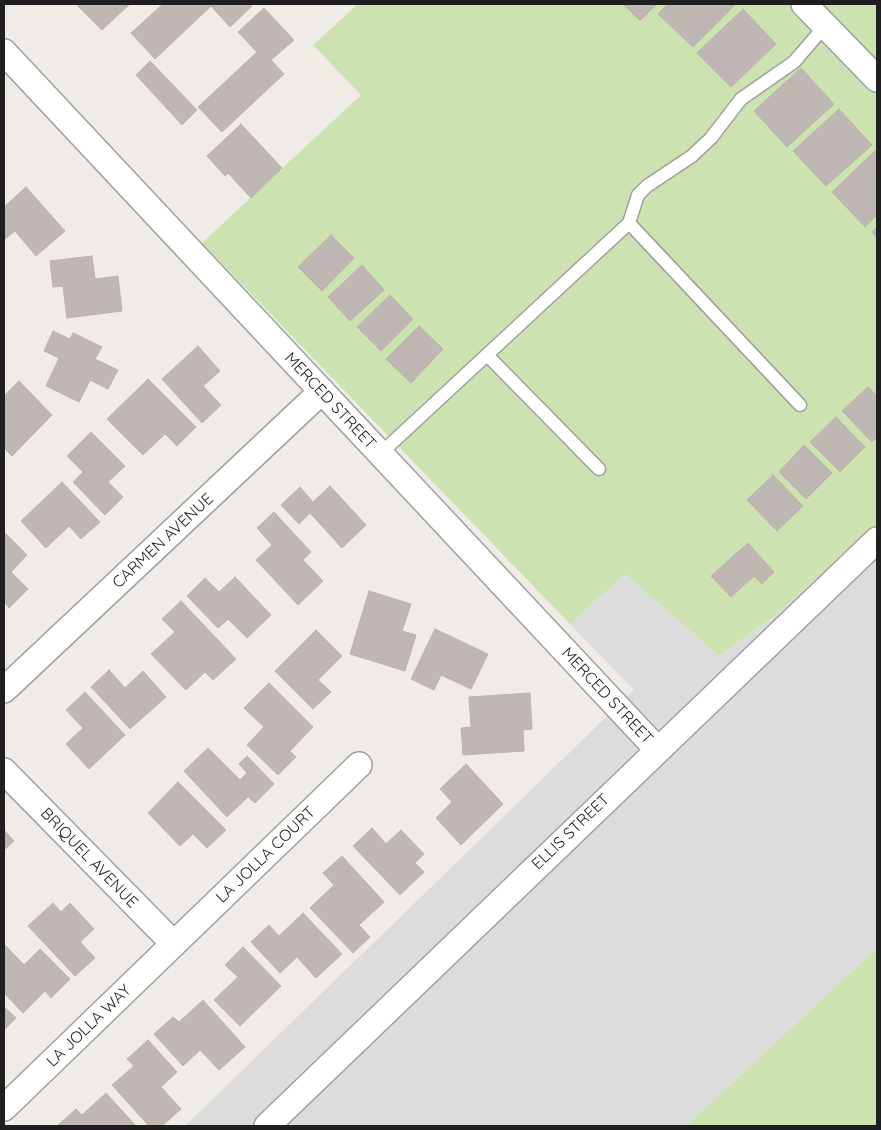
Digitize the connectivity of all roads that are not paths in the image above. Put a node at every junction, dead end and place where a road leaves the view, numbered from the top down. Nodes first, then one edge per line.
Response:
1 (804, 4) edge
2 (826, 26) junction
3 (4, 52) edge
4 (877, 79) edge
5 (629, 223) junction
6 (488, 356) junction
7 (322, 391) junction
8 (800, 405) dead end
9 (380, 454) junction
10 (599, 469) dead end
11 (877, 540) edge
12 (4, 690) edge
13 (657, 749) junction
14 (359, 765) dead end
15 (4, 771) edge
16 (174, 944) junction
17 (4, 1108) edge
18 (267, 1126) edge

1 - 2 street
2 - 4 street
2 - 5 lane
3 - 7 street, MERCED STREET
5 - 6 lane
5 - 8 lane
6 - 9 lane
6 - 10 lane
7 - 9 street, MERCED STREET
7 - 12 street, CARMEN AVENUE
9 - 13 street, MERCED STREET
11 - 13 street, ELLIS STREET
13 - 18 street, ELLIS STREET
14 - 16 street, LA JOLLA COURT
15 - 16 street, BRIQUEL AVENUE
16 - 17 street, LA JOLLA WAY

